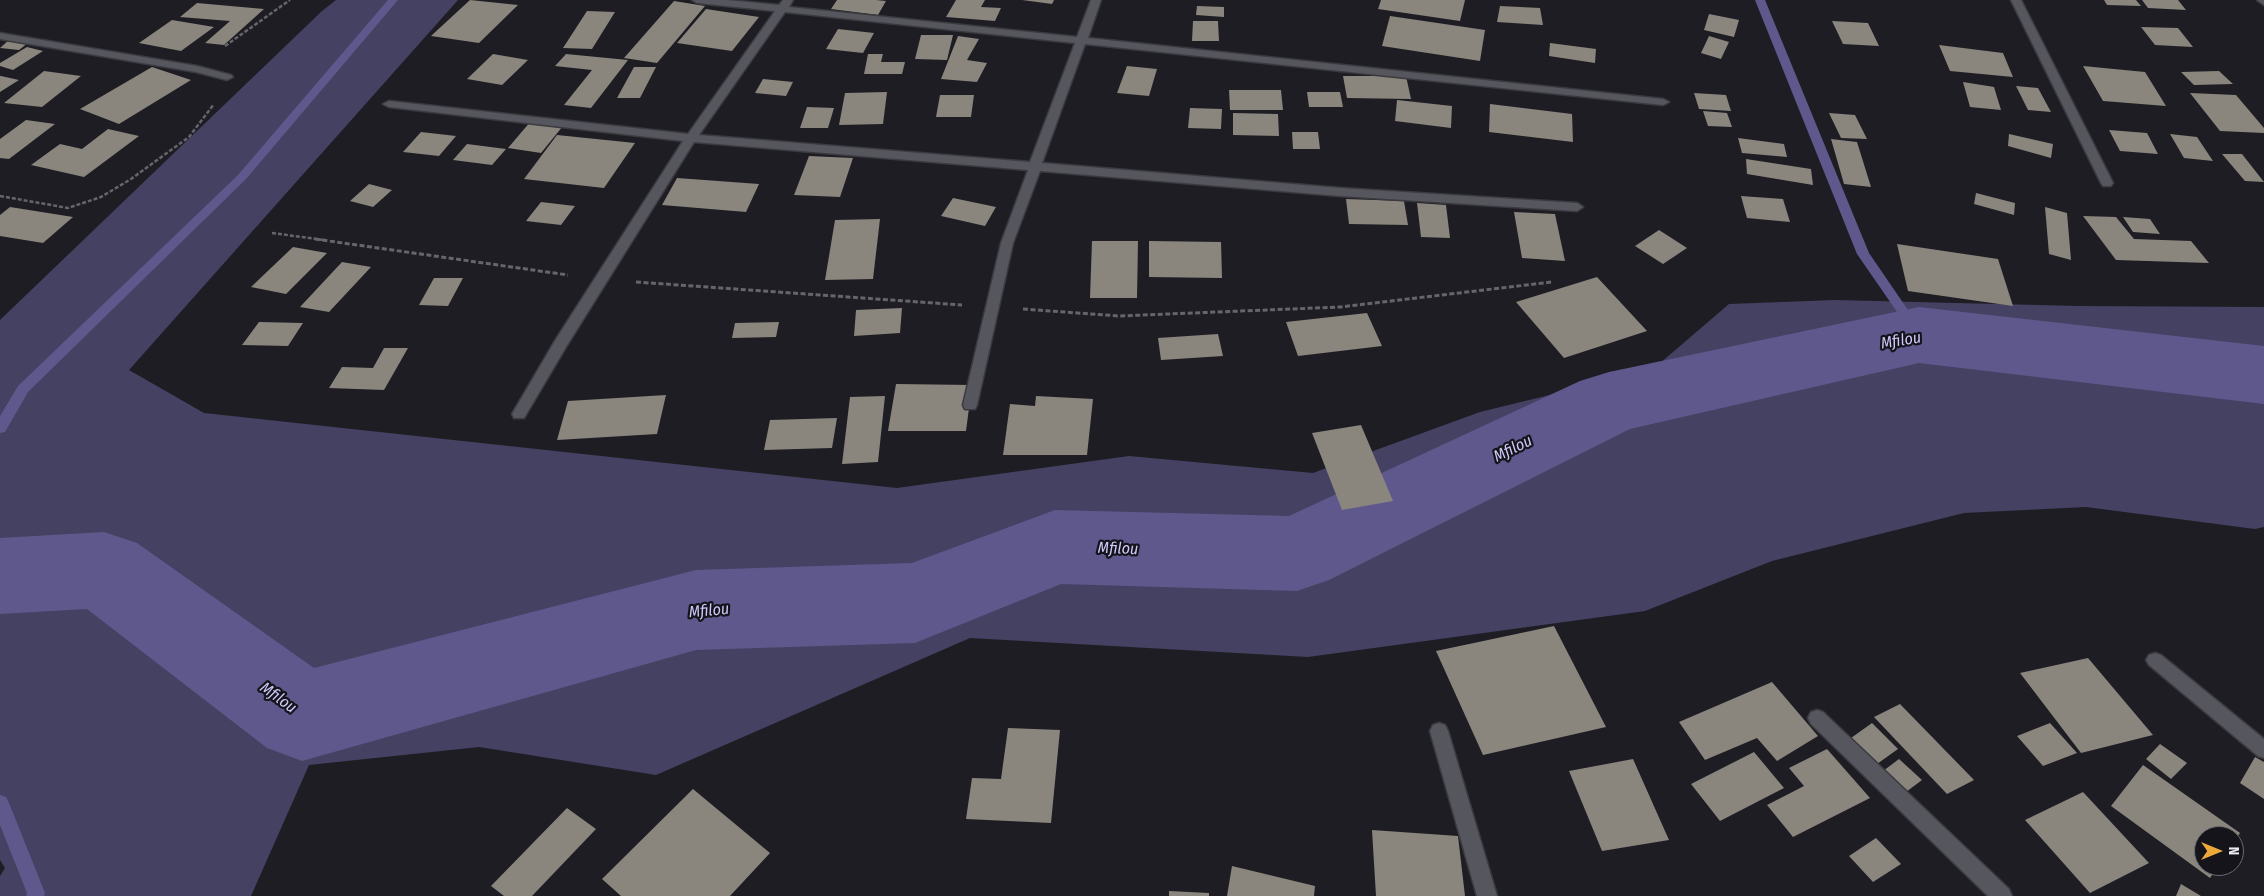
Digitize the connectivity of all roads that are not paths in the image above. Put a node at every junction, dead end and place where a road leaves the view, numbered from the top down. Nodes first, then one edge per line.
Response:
1 (698, 0) edge
2 (1096, 0) edge
3 (2016, 0) edge
4 (784, 5) edge
5 (0, 36) edge
6 (1080, 42) junction
7 (228, 77) road end
8 (1663, 102) dead end
9 (389, 104) dead end
10 (691, 138) junction
11 (1034, 167) junction
12 (2107, 183) dead end
13 (1577, 207) dead end
14 (970, 405) dead end
15 (519, 414) dead end
16 (2155, 660) dead end
17 (1817, 718) dead end
18 (1439, 731) dead end
19 (2264, 750) edge
20 (1487, 896) edge
21 (2002, 896) edge

1 - 4 street
2 - 6 street
3 - 12 street
4 - 6 street
4 - 10 street
5 - 7 street
6 - 8 street
6 - 11 street
9 - 10 street
10 - 11 street
10 - 15 street
11 - 13 street
11 - 14 street
16 - 19 street
17 - 21 street
18 - 20 street

